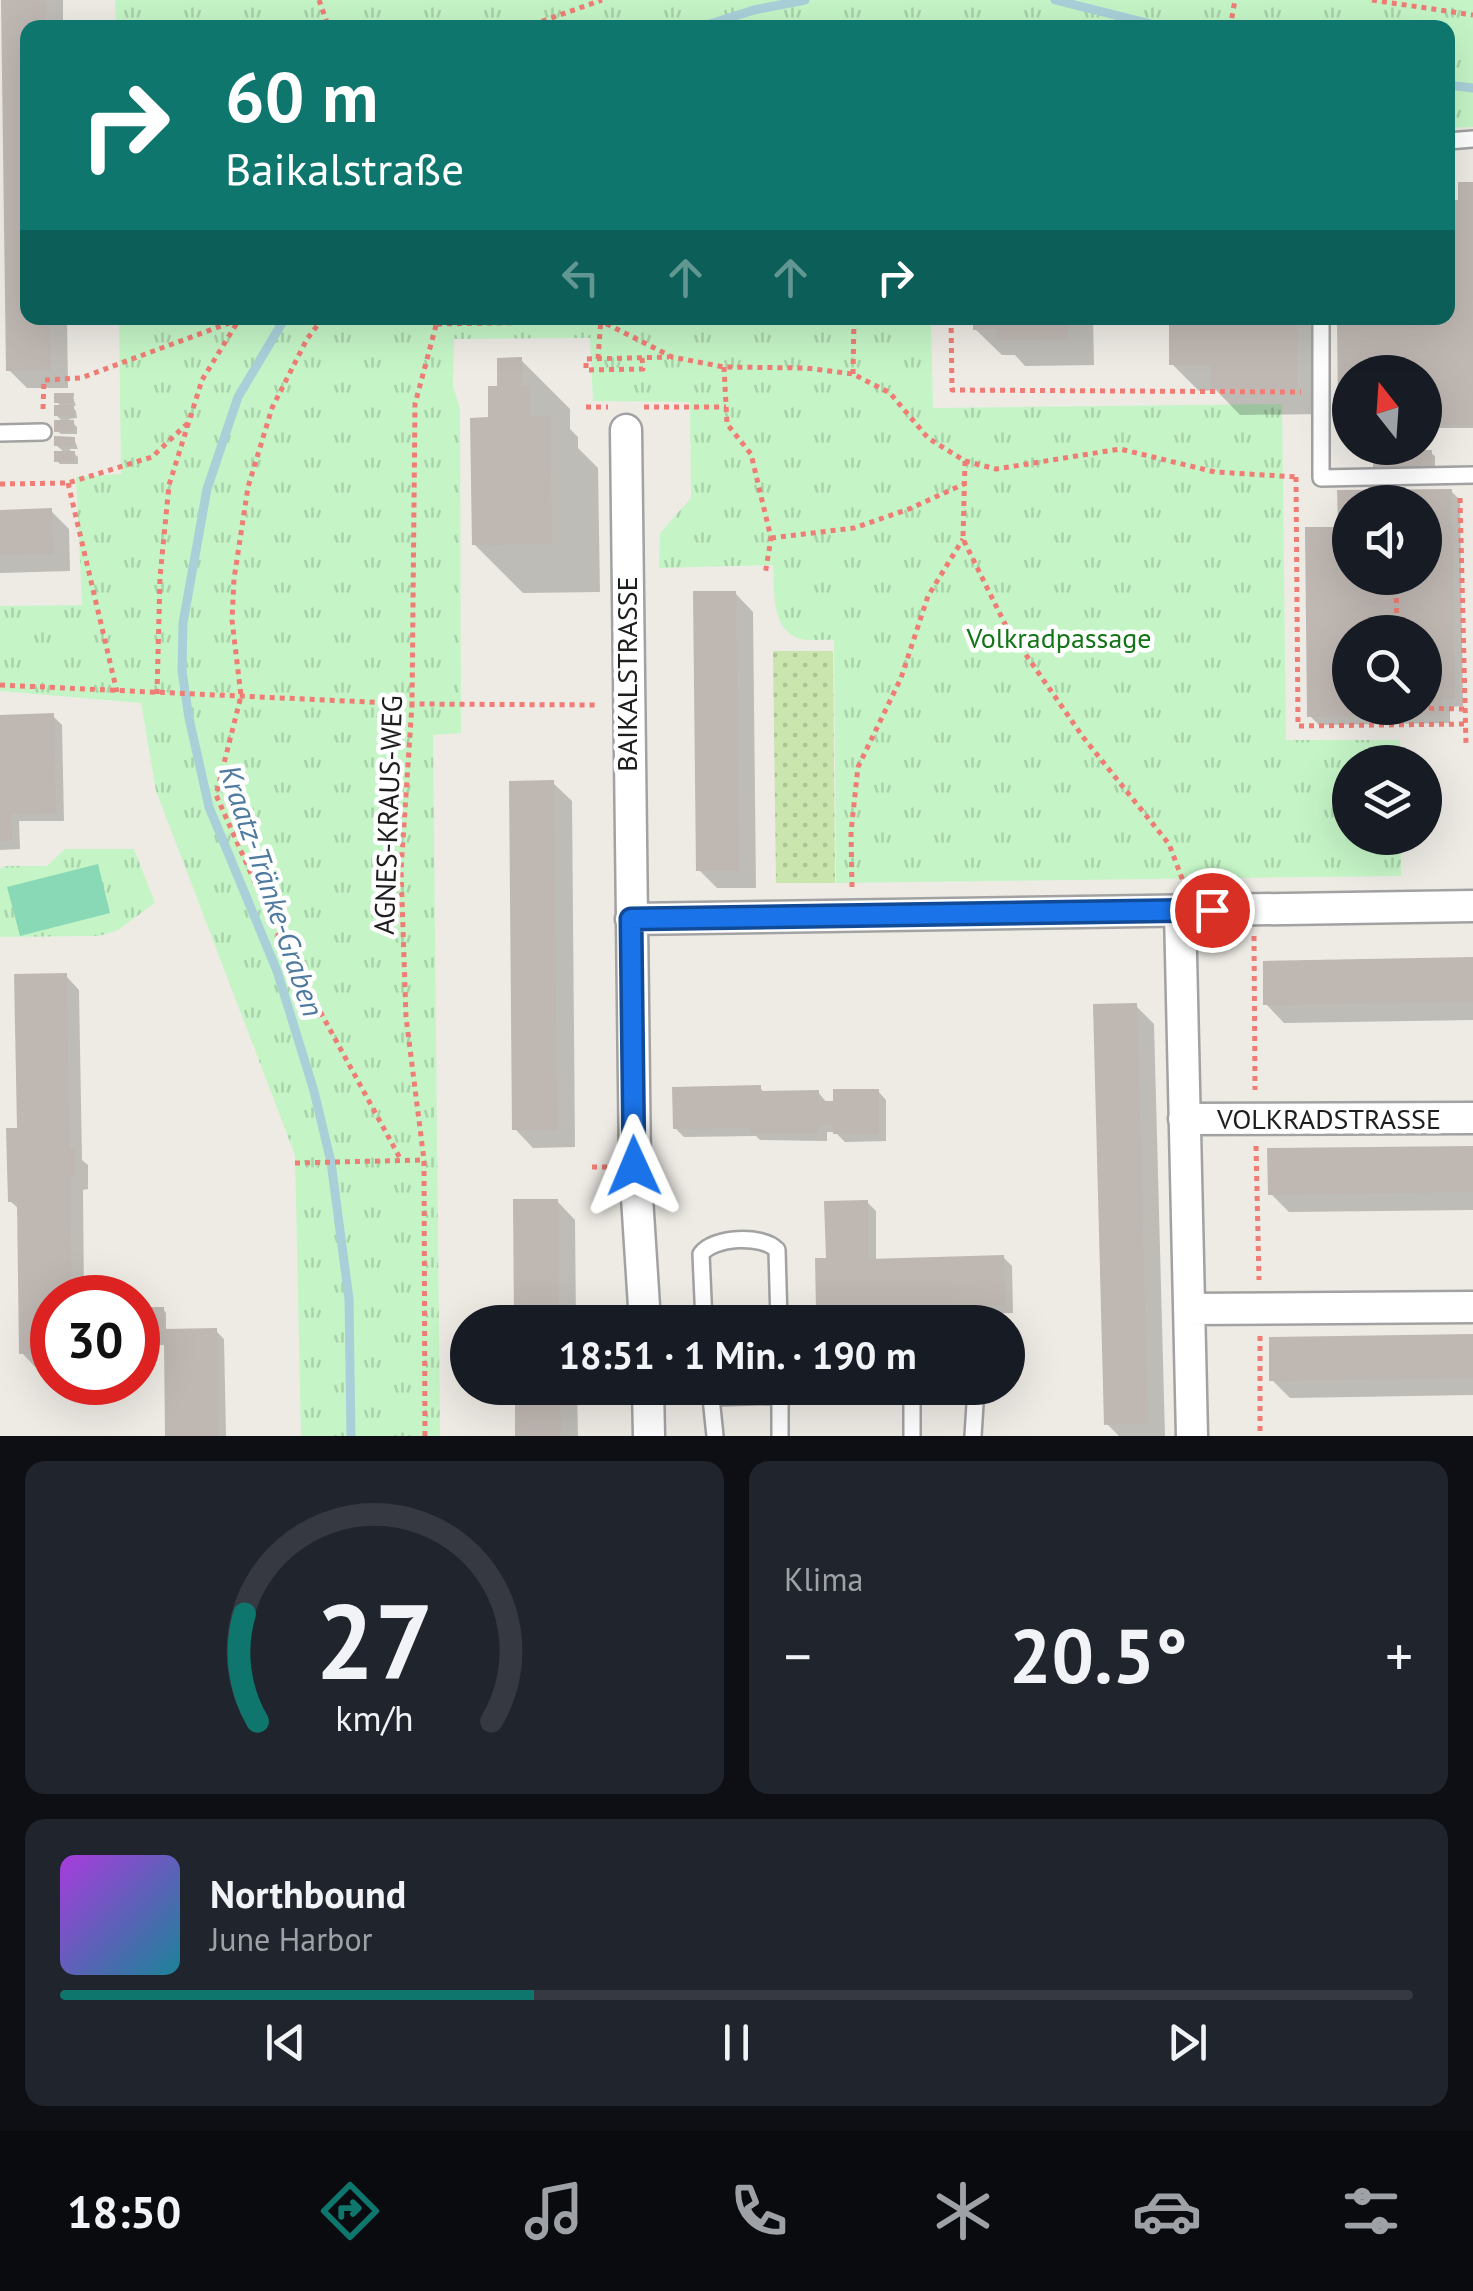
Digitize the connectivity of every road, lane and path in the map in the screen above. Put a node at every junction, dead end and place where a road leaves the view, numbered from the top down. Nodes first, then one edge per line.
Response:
1 (602, 0) edge
2 (1372, 0) edge
3 (1473, 15) edge
4 (546, 20) edge
5 (221, 325) edge
6 (236, 325) edge
7 (317, 325) edge
8 (436, 325) edge
9 (601, 325) edge
10 (612, 325) edge
11 (854, 325) edge
12 (951, 325) edge
13 (1320, 325) edge
14 (672, 357) junction
15 (598, 358) junction
16 (642, 358) junction
17 (724, 366) junction
18 (853, 374) junction
19 (1321, 392) junction
20 (691, 407) dead end
21 (726, 407) junction
22 (191, 420) junction
23 (626, 430) dead end
24 (43, 432) joint
25 (0, 433) edge
26 (965, 461) junction
27 (1466, 475) edge
28 (1296, 477) junction
29 (1322, 478) junction
30 (68, 483) junction
31 (0, 484) edge
32 (964, 484) junction
33 (771, 538) junction
34 (963, 539) junction
35 (765, 575) dead end
36 (0, 686) edge
37 (117, 692) junction
38 (157, 694) junction
39 (241, 696) junction
40 (412, 704) junction
41 (627, 704) junction
42 (1442, 706) edge
43 (1465, 708) junction
44 (1465, 724) junction
45 (1466, 744) dead end
46 (1182, 898) junction
47 (1473, 906) edge
48 (853, 915) junction
49 (631, 919) junction
50 (1254, 928) dead end
51 (1473, 1118) edge
52 (1184, 1119) junction
53 (1256, 1120) junction
54 (402, 1160) junction
55 (424, 1160) junction
56 (295, 1163) dead end
57 (645, 1305) edge
58 (703, 1305) edge
59 (778, 1305) edge
60 (1473, 1307) edge
61 (1260, 1308) junction
62 (1189, 1309) junction
63 (648, 1405) edge
64 (711, 1405) edge
65 (780, 1405) edge
66 (912, 1405) edge
67 (975, 1405) edge
68 (424, 1436) edge
69 (649, 1436) edge
70 (715, 1436) edge
71 (780, 1436) edge
72 (912, 1436) edge
73 (973, 1436) edge
74 (1192, 1436) edge
75 (1260, 1436) edge

1 - 4 path
2 - 3 path
5 - 24 path
6 - 22 path
7 - 39 path
8 - 40 path, AGNES-KRAUS-WEG
9 - 15 path
10 - 14 path
11 - 18 path
12 - 19 path
13 - 19 lane
14 - 16 path
14 - 17 path
15 - 16 path
15 - 16 path
17 - 18 path
17 - 21 path
18 - 26 path
19 - 29 lane
20 - 21 path
21 - 33 path
22 - 30 path
22 - 38 path
23 - 41 street, BAIKALSTRASSE
24 - 25 lane
26 - 28 path
26 - 32 path
27 - 29 lane
27 - 43 path
28 - 29 path
28 - 44 path
30 - 31 path
30 - 37 path
32 - 33 path
32 - 34 path
33 - 35 path
34 - 46 path
34 - 48 path
36 - 37 path
37 - 38 path
38 - 39 path
39 - 40 path
39 - 54 path
40 - 41 path
40 - 55 path, AGNES-KRAUS-WEG
41 - 49 street, BAIKALSTRASSE
42 - 43 path
43 - 44 path
44 - 45 path
46 - 47 street
46 - 48 street
46 - 52 street, VOLKRADSTRASSE
48 - 49 street
49 - 57 street, BAIKALSTRASSE
50 - 53 path
51 - 53 street, VOLKRADSTRASSE
52 - 53 street, VOLKRADSTRASSE
52 - 62 street, VOLKRADSTRASSE
53 - 61 path
54 - 55 path
54 - 56 path
55 - 68 path, AGNES-KRAUS-WEG
58 - 59 lane
60 - 61 street
61 - 62 street
61 - 75 path
62 - 74 street, VOLKRADSTRASSE
63 - 69 street
64 - 70 lane
65 - 71 lane
66 - 72 lane
67 - 73 lane

